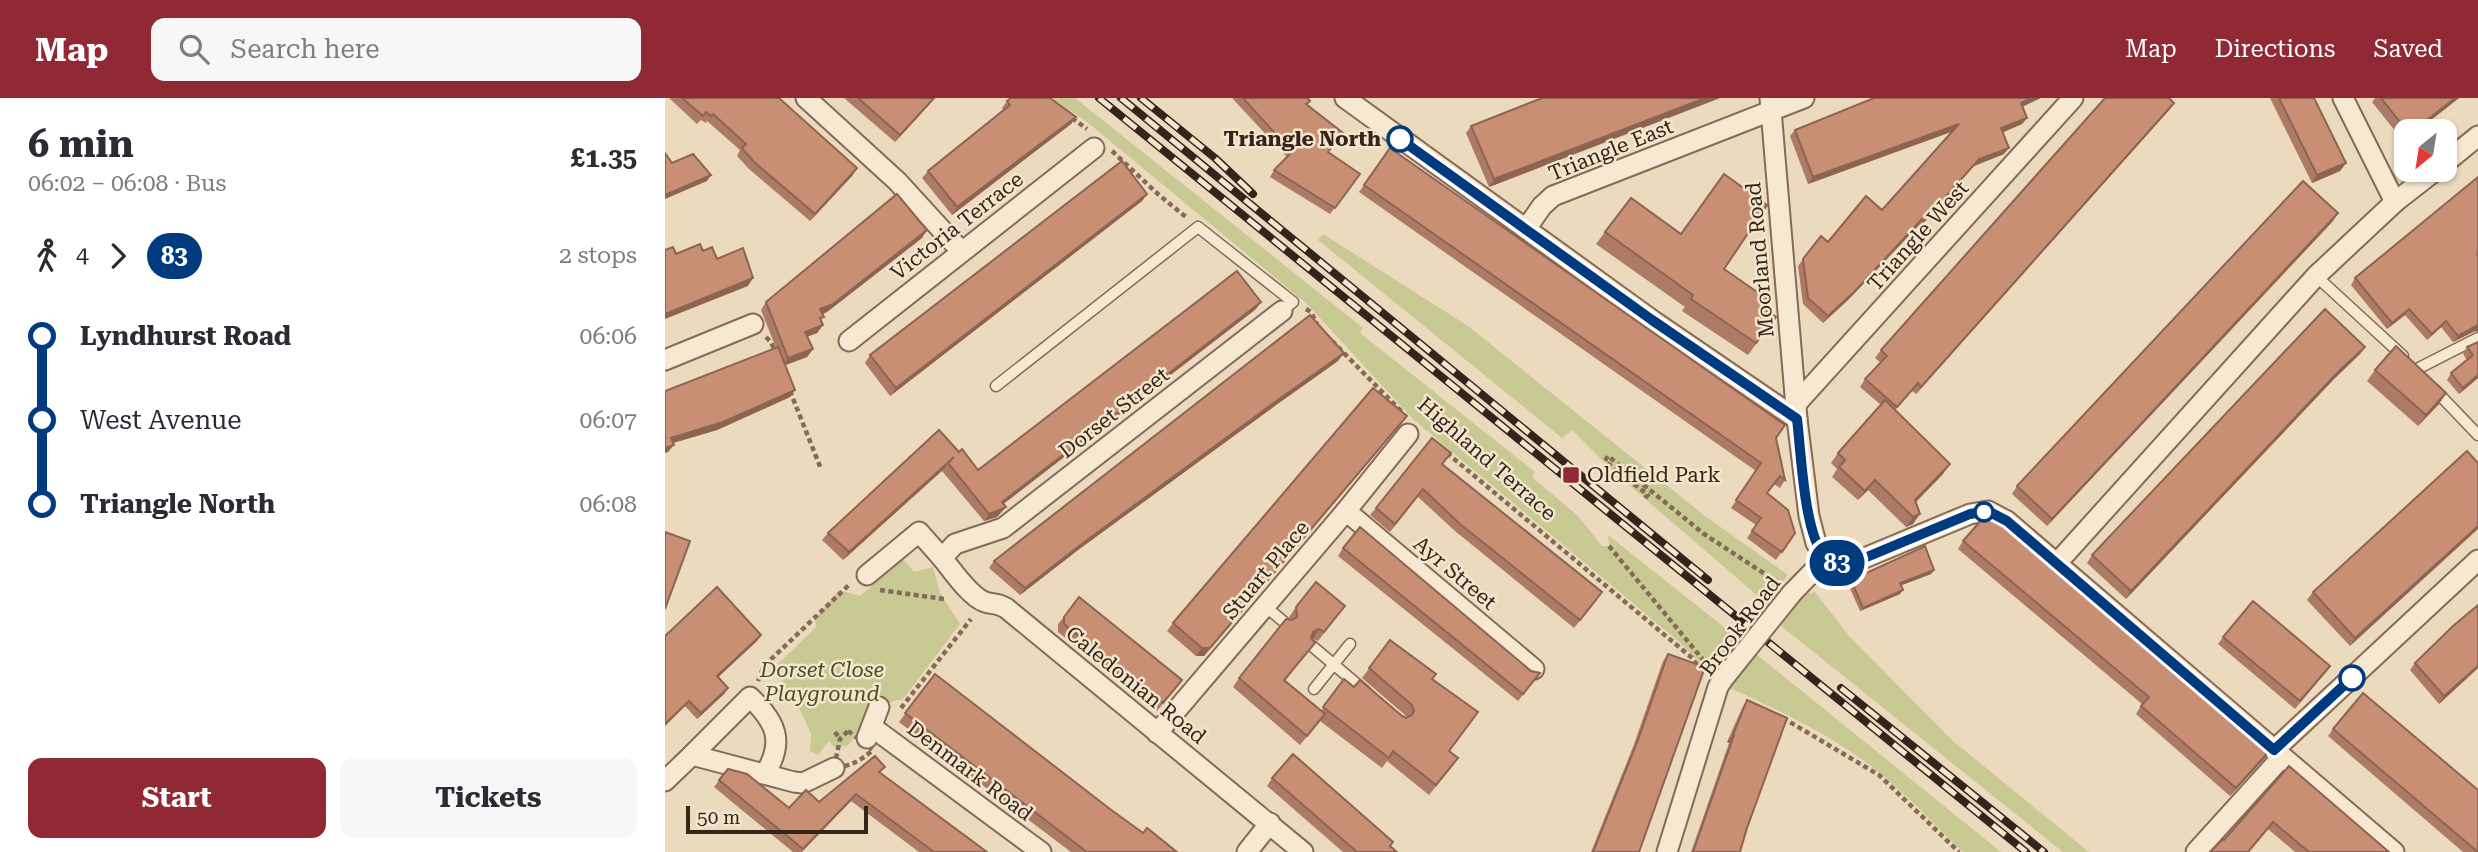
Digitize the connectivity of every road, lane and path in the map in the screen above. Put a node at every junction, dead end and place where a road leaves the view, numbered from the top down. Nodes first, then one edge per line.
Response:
1 (806, 98) edge
2 (1345, 98) edge
3 (1804, 98) edge
4 (2073, 98) edge
5 (2343, 98) edge
6 (1770, 105) edge
7 (1071, 117) edge
8 (2478, 136) edge
9 (1100, 144) junction
10 (2457, 153) edge
11 (2421, 182) edge
12 (2395, 202) junction
13 (1198, 227) junction
14 (1526, 229) junction
15 (961, 251) junction
16 (2316, 276) junction
17 (1287, 307) junction
18 (753, 324) joint
19 (1317, 326) edge
20 (1326, 335) edge
21 (2478, 338) edge
22 (849, 341) dead end
23 (776, 355) edge
24 (665, 360) edge
25 (2417, 369) junction
26 (786, 380) edge
27 (996, 386) dead end
28 (1796, 411) junction
29 (1407, 426) joint
30 (2478, 435) edge
31 (1437, 444) edge
32 (821, 469) dead end
33 (1645, 498) dead end
34 (1346, 511) junction
35 (1609, 546) dead end
36 (942, 558) junction
37 (1826, 558) junction
38 (2478, 561) edge
39 (2057, 563) junction
40 (866, 583) junction
41 (966, 587) junction
42 (1786, 589) junction
43 (985, 602) junction
44 (1265, 606) junction
45 (1284, 622) edge
46 (1350, 643) dead end
47 (1312, 646) edge
48 (1334, 664) junction
49 (1534, 669) edge
50 (1714, 677) junction
51 (1314, 689) dead end
52 (1372, 696) edge
53 (750, 697) junction
54 (879, 707) dead end
55 (1774, 714) edge
56 (835, 732) dead end
57 (869, 733) junction
58 (1157, 733) junction
59 (840, 739) dead end
60 (2278, 753) junction
61 (692, 755) junction
62 (834, 768) dead end
63 (765, 774) junction
64 (665, 781) edge
65 (1270, 823) junction
66 (1041, 852) edge
67 (1247, 852) edge
68 (1303, 852) edge
69 (1667, 852) edge
70 (1959, 852) edge
71 (2196, 852) edge
72 (2394, 852) edge

1 - 15 street
2 - 14 street
3 - 6 street, Triangle East
4 - 28 street, Triangle West
5 - 12 street
6 - 14 street, Triangle East
6 - 28 street, Moorland Road
7 - 9 path
8 - 10 street
9 - 13 path
9 - 15 street, Victoria Terrace
11 - 12 street
12 - 16 street
13 - 17 lane
13 - 27 lane
14 - 28 street
15 - 22 street, Victoria Terrace
16 - 25 lane
16 - 39 street
17 - 19 path
17 - 36 street, Dorset Street
18 - 23 path
18 - 24 street
20 - 29 path, Highland Terrace
21 - 25 lane
25 - 30 lane
26 - 32 path
28 - 37 street
29 - 34 street, Stuart Place
31 - 50 path, Highland Terrace
33 - 42 path
34 - 44 street, Stuart Place
34 - 49 street, Ayr Street
35 - 50 path
36 - 40 street, Caledonian Road
36 - 41 street, Caledonian Road
37 - 39 street
37 - 42 street, Brook Road
38 - 60 street
39 - 60 street
40 - 41 path
40 - 53 path
41 - 43 street, Caledonian Road
42 - 50 street, Brook Road, bridge
43 - 57 path
43 - 58 street, Caledonian Road
44 - 45 lane
44 - 58 street, Stuart Place
46 - 48 lane
47 - 48 lane
48 - 51 lane
48 - 52 lane
50 - 69 street, Brook Road
53 - 61 street
53 - 63 street
54 - 57 street
55 - 70 path
56 - 59 path
57 - 66 street, Denmark Road
58 - 65 street, Caledonian Road
60 - 71 street
60 - 72 street
61 - 63 street
61 - 64 street
62 - 63 street
65 - 67 street
65 - 68 street, Caledonian Road

